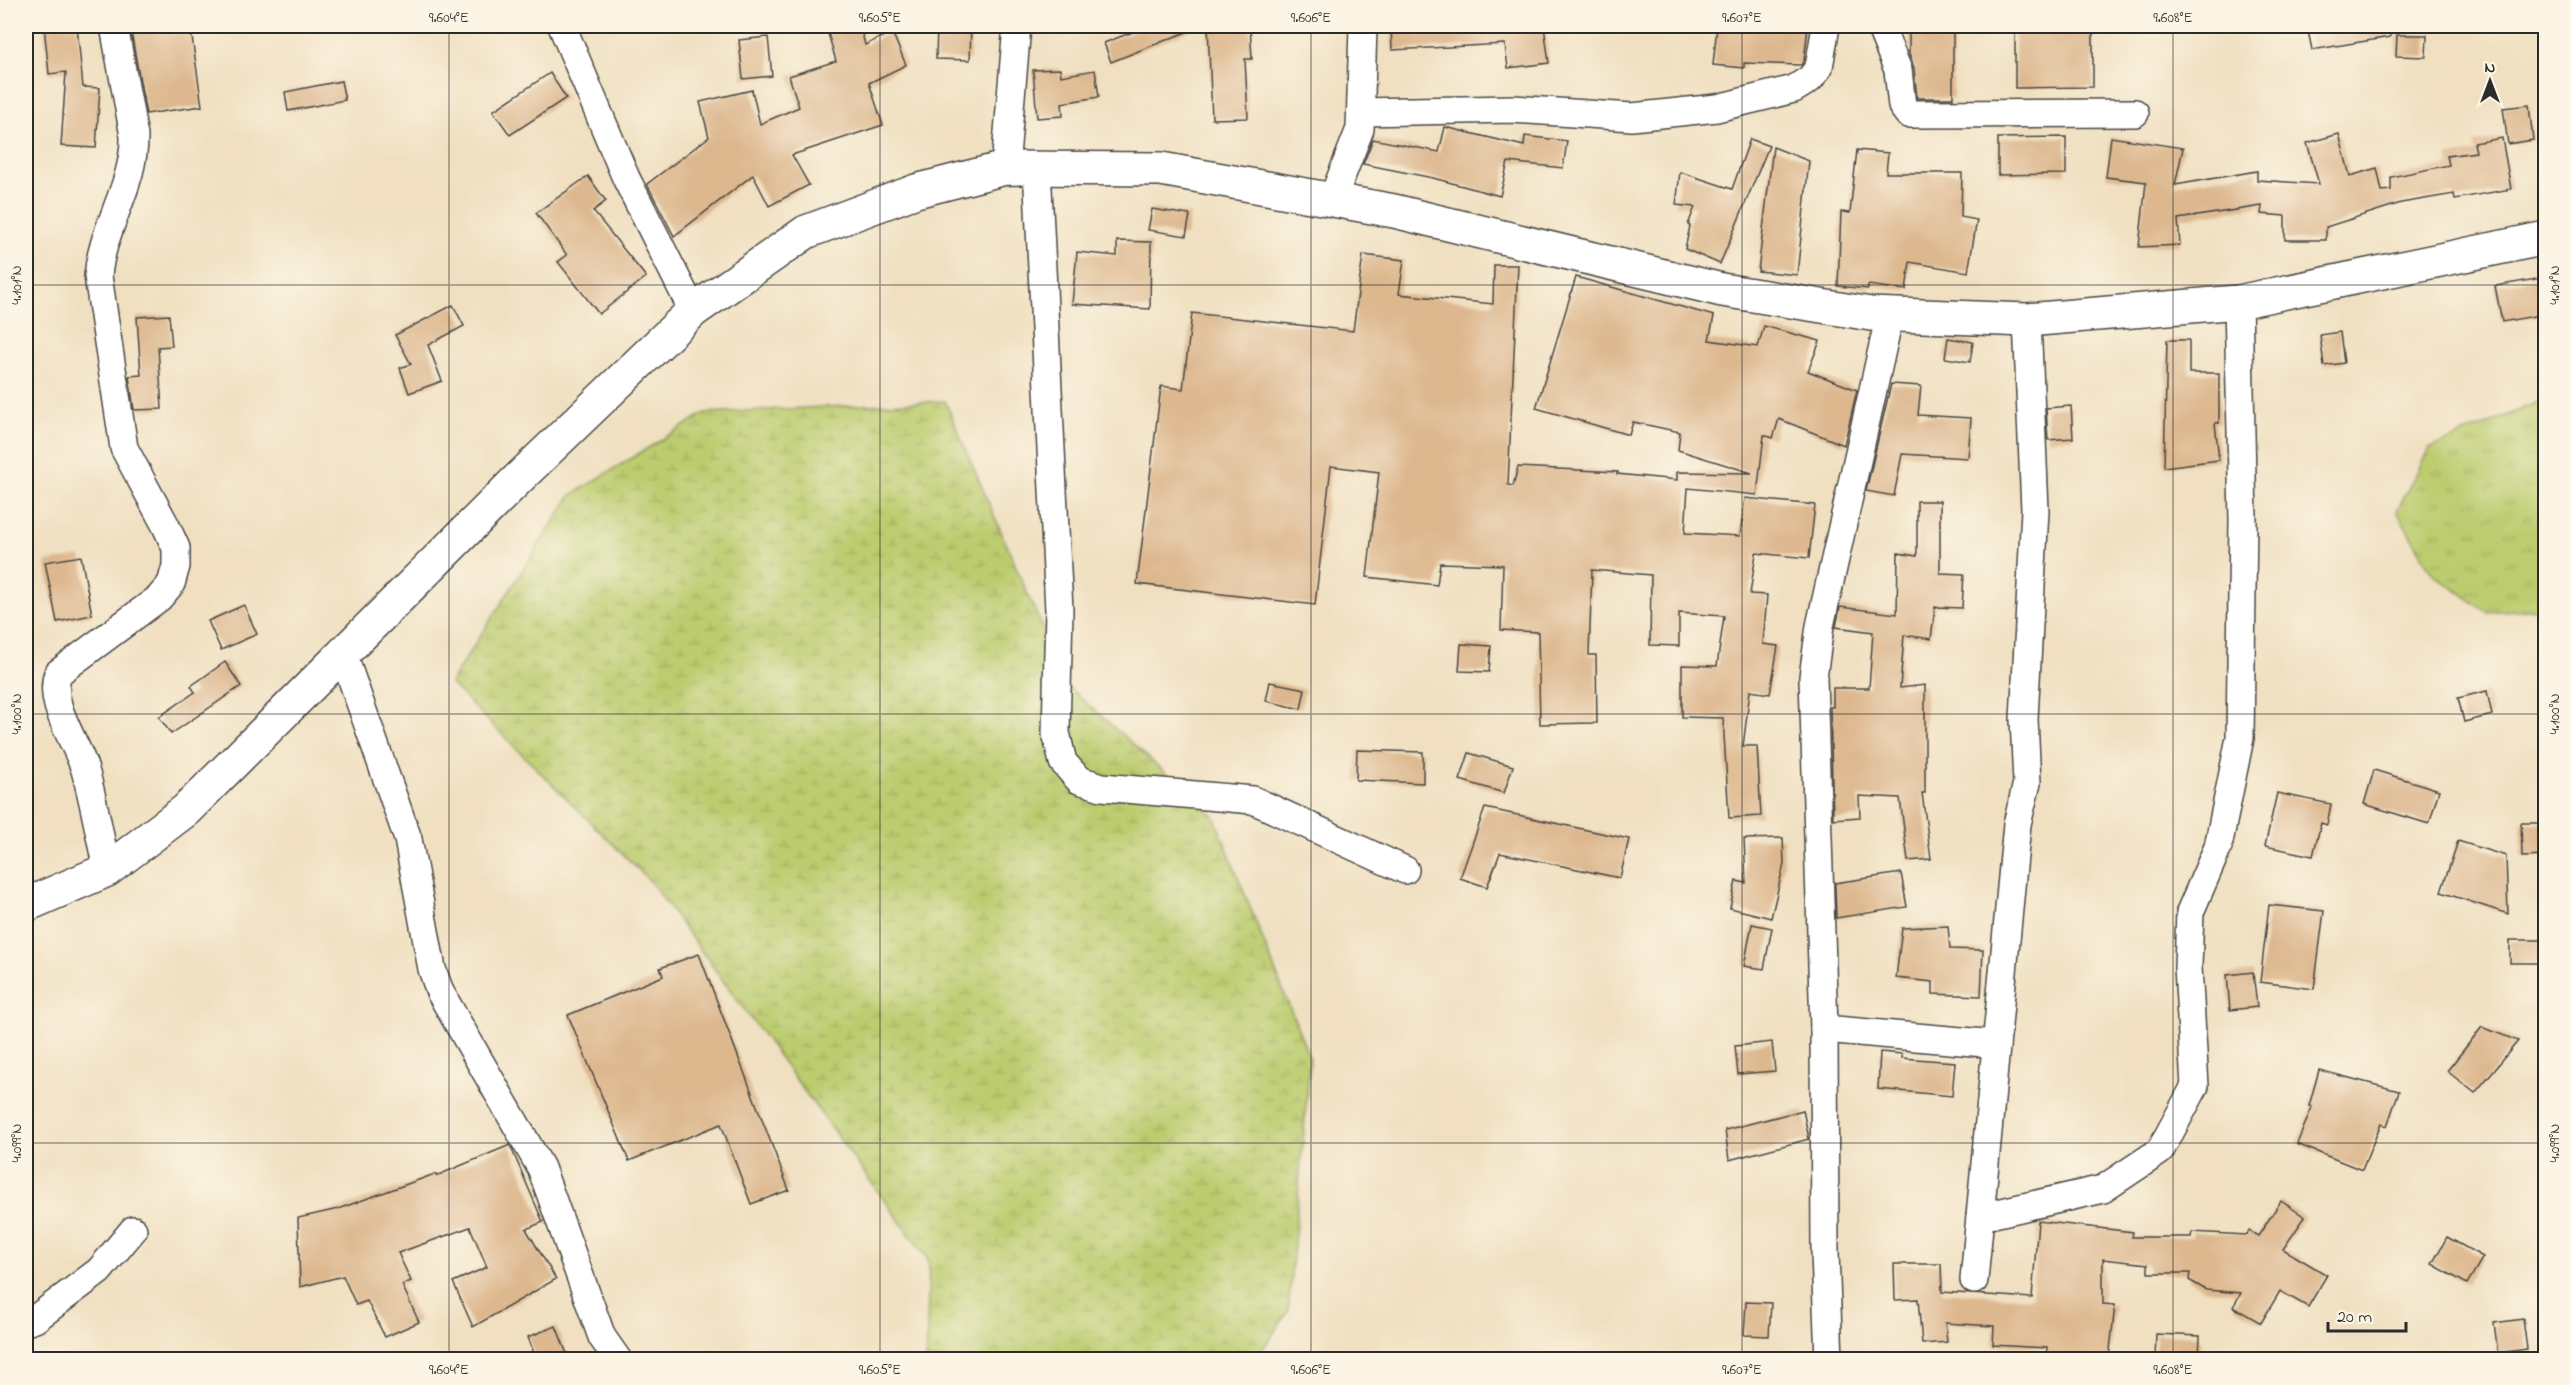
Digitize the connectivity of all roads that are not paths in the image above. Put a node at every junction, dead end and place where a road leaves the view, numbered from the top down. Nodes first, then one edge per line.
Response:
1 (114, 26) edge
2 (562, 26) edge
3 (1017, 26) edge
4 (1363, 26) edge
5 (1826, 26) edge
6 (1880, 26) edge
7 (1361, 112) junction
8 (2135, 113) dead end
9 (1005, 168) junction
10 (1037, 168) junction
11 (1332, 200) junction
12 (2546, 238) edge
13 (2238, 302) junction
14 (693, 311) junction
15 (1890, 314) junction
16 (2027, 320) junction
17 (343, 654) junction
18 (107, 870) junction
19 (1405, 870) dead end
20 (26, 905) edge
21 (1824, 1029) junction
22 (1996, 1044) junction
23 (1980, 1217) junction
24 (133, 1230) dead end
25 (1974, 1280) dead end
26 (26, 1322) edge
27 (618, 1359) edge
28 (1829, 1359) edge

1 - 18 street
2 - 14 street
3 - 9 street
4 - 7 street
5 - 7 street
6 - 8 street
7 - 11 street
9 - 10 main road
9 - 14 main road
10 - 11 main road
10 - 19 street
11 - 15 main road
12 - 13 main road
13 - 16 main road
13 - 23 street
14 - 17 main road
15 - 16 main road
15 - 21 street
16 - 22 street
17 - 18 main road
17 - 27 street
18 - 20 main road
21 - 22 street
21 - 28 street
22 - 23 street
23 - 25 street
24 - 26 street

